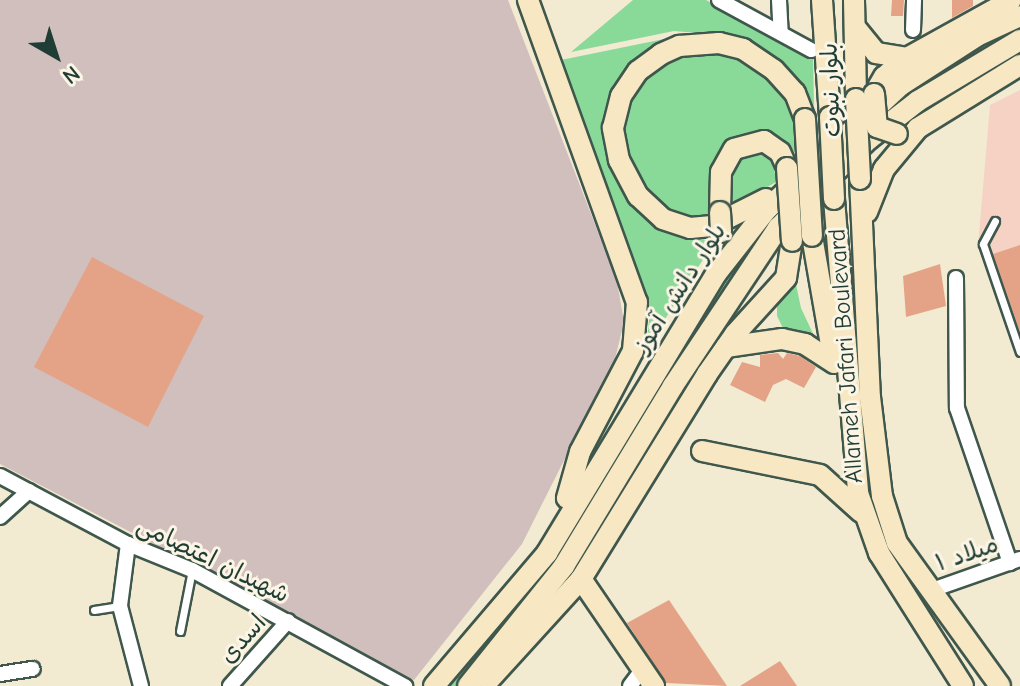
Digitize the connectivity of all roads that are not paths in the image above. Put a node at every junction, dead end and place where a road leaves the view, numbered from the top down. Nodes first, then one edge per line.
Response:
1 (528, 0) edge
2 (719, 0) edge
3 (779, 0) edge
4 (822, 0) edge
5 (854, 0) edge
6 (914, 0) edge
7 (1011, 0) edge
8 (1020, 16) edge
9 (855, 27) junction
10 (913, 30) dead end
11 (781, 33) junction
12 (1020, 40) edge
13 (811, 50) dead end
14 (907, 58) junction
15 (1020, 65) edge
16 (865, 96) junction
17 (918, 128) junction
18 (790, 174) junction
19 (860, 179) joint
20 (834, 199) joint
21 (995, 221) dead end
22 (863, 227) junction
23 (802, 238) junction
24 (956, 278) dead end
25 (726, 347) junction
26 (1020, 352) edge
27 (834, 363) junction
28 (846, 400) junction
29 (702, 451) dead end
30 (0, 476) edge
31 (29, 491) junction
32 (567, 498) junction
33 (863, 514) junction
34 (0, 517) edge
35 (128, 544) junction
36 (1015, 561) edge
37 (192, 570) junction
38 (581, 579) junction
39 (929, 591) junction
40 (120, 606) junction
41 (94, 610) dead end
42 (288, 621) junction
43 (180, 631) dead end
44 (456, 659) junction
45 (33, 669) dead end
46 (0, 674) edge
47 (648, 678) edge
48 (141, 686) edge
49 (230, 686) edge
50 (405, 686) edge
51 (434, 686) edge
52 (468, 686) edge
53 (483, 686) edge
54 (630, 686) edge
55 (963, 686) edge
56 (1000, 686) edge

1 - 32 main road
2 - 11 street
3 - 11 street
4 - 20 main road, بلوار نبوت, bridge
5 - 9 main road, بلوار نبوت
6 - 10 street
7 - 14 main road
8 - 18 main road, بلوار دانش آموز
9 - 14 main road
9 - 16 main road, بلوار نبوت
11 - 13 street
12 - 52 main road, بلوار دانش آموز
14 - 16 main road
15 - 17 main road
16 - 17 main road, bridge
16 - 19 main road, بلوار نبوت, bridge
17 - 22 main road
18 - 23 main road, bridge
18 - 23 main road, bridge
18 - 32 main road
18 - 44 main road, بلوار دانش آموز
19 - 22 main road, Allameh Jafari Boulevard
20 - 28 main road, Allameh Jafari Boulevard
21 - 26 lane
22 - 39 main road, Allameh Jafari Boulevard
23 - 25 main road
23 - 27 main road
24 - 36 street
25 - 27 main road
25 - 38 main road
27 - 28 main road
28 - 33 main road, Allameh Jafari Boulevard
29 - 33 main road
30 - 31 street, شهیدان اعتصامی
31 - 34 street
31 - 35 street, شهیدان اعتصامی
32 - 44 main road
33 - 55 main road, Allameh Jafari Boulevard
35 - 37 street, شهیدان اعتصامی
35 - 40 street
36 - 39 street, میلاد ۱
37 - 42 street, شهیدان اعتصامی
37 - 43 lane
38 - 47 main road
38 - 53 main road
39 - 56 main road, Allameh Jafari Boulevard
40 - 41 lane
40 - 48 street
42 - 49 street, اسدی
42 - 50 street, شهیدان اعتصامی
44 - 51 main road
45 - 46 street
47 - 54 street

